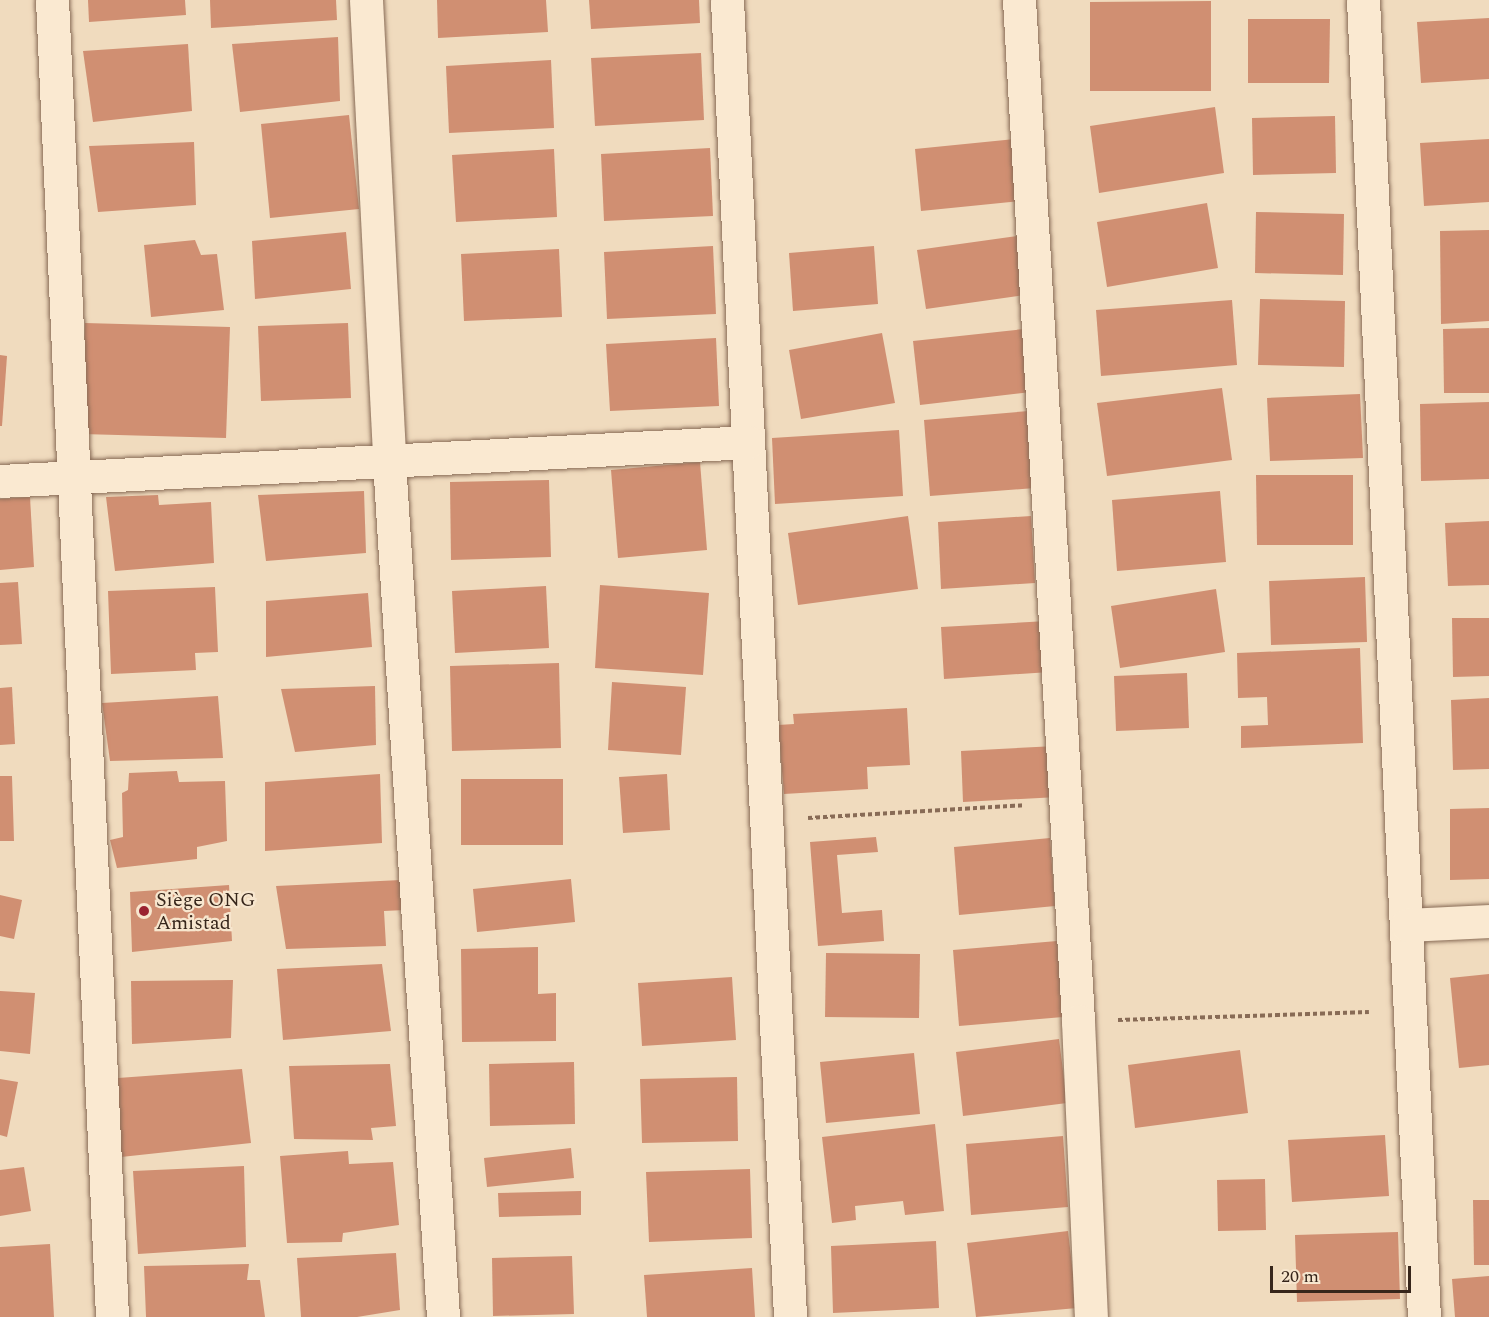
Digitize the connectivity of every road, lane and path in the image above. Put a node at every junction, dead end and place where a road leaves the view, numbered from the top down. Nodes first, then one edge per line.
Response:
1 (52, 0) edge
2 (366, 0) edge
3 (727, 0) edge
4 (1019, 0) edge
5 (1363, 0) edge
6 (748, 442) junction
7 (389, 461) junction
8 (74, 477) junction
9 (0, 481) edge
10 (1065, 802) junction
11 (766, 820) junction
12 (1489, 921) edge
13 (1407, 925) junction
14 (1412, 1011) junction
15 (1078, 1022) junction
16 (112, 1317) edge
17 (443, 1317) edge
18 (790, 1317) edge
19 (1091, 1317) edge
20 (1424, 1317) edge

1 - 8 street
2 - 7 street
3 - 6 street
4 - 10 street
5 - 13 street
6 - 7 street
6 - 11 street
7 - 8 street
7 - 17 street
8 - 9 street
8 - 16 street
10 - 11 path
10 - 15 street
11 - 18 street
12 - 13 street
13 - 14 street
14 - 15 path
14 - 20 street
15 - 19 street

